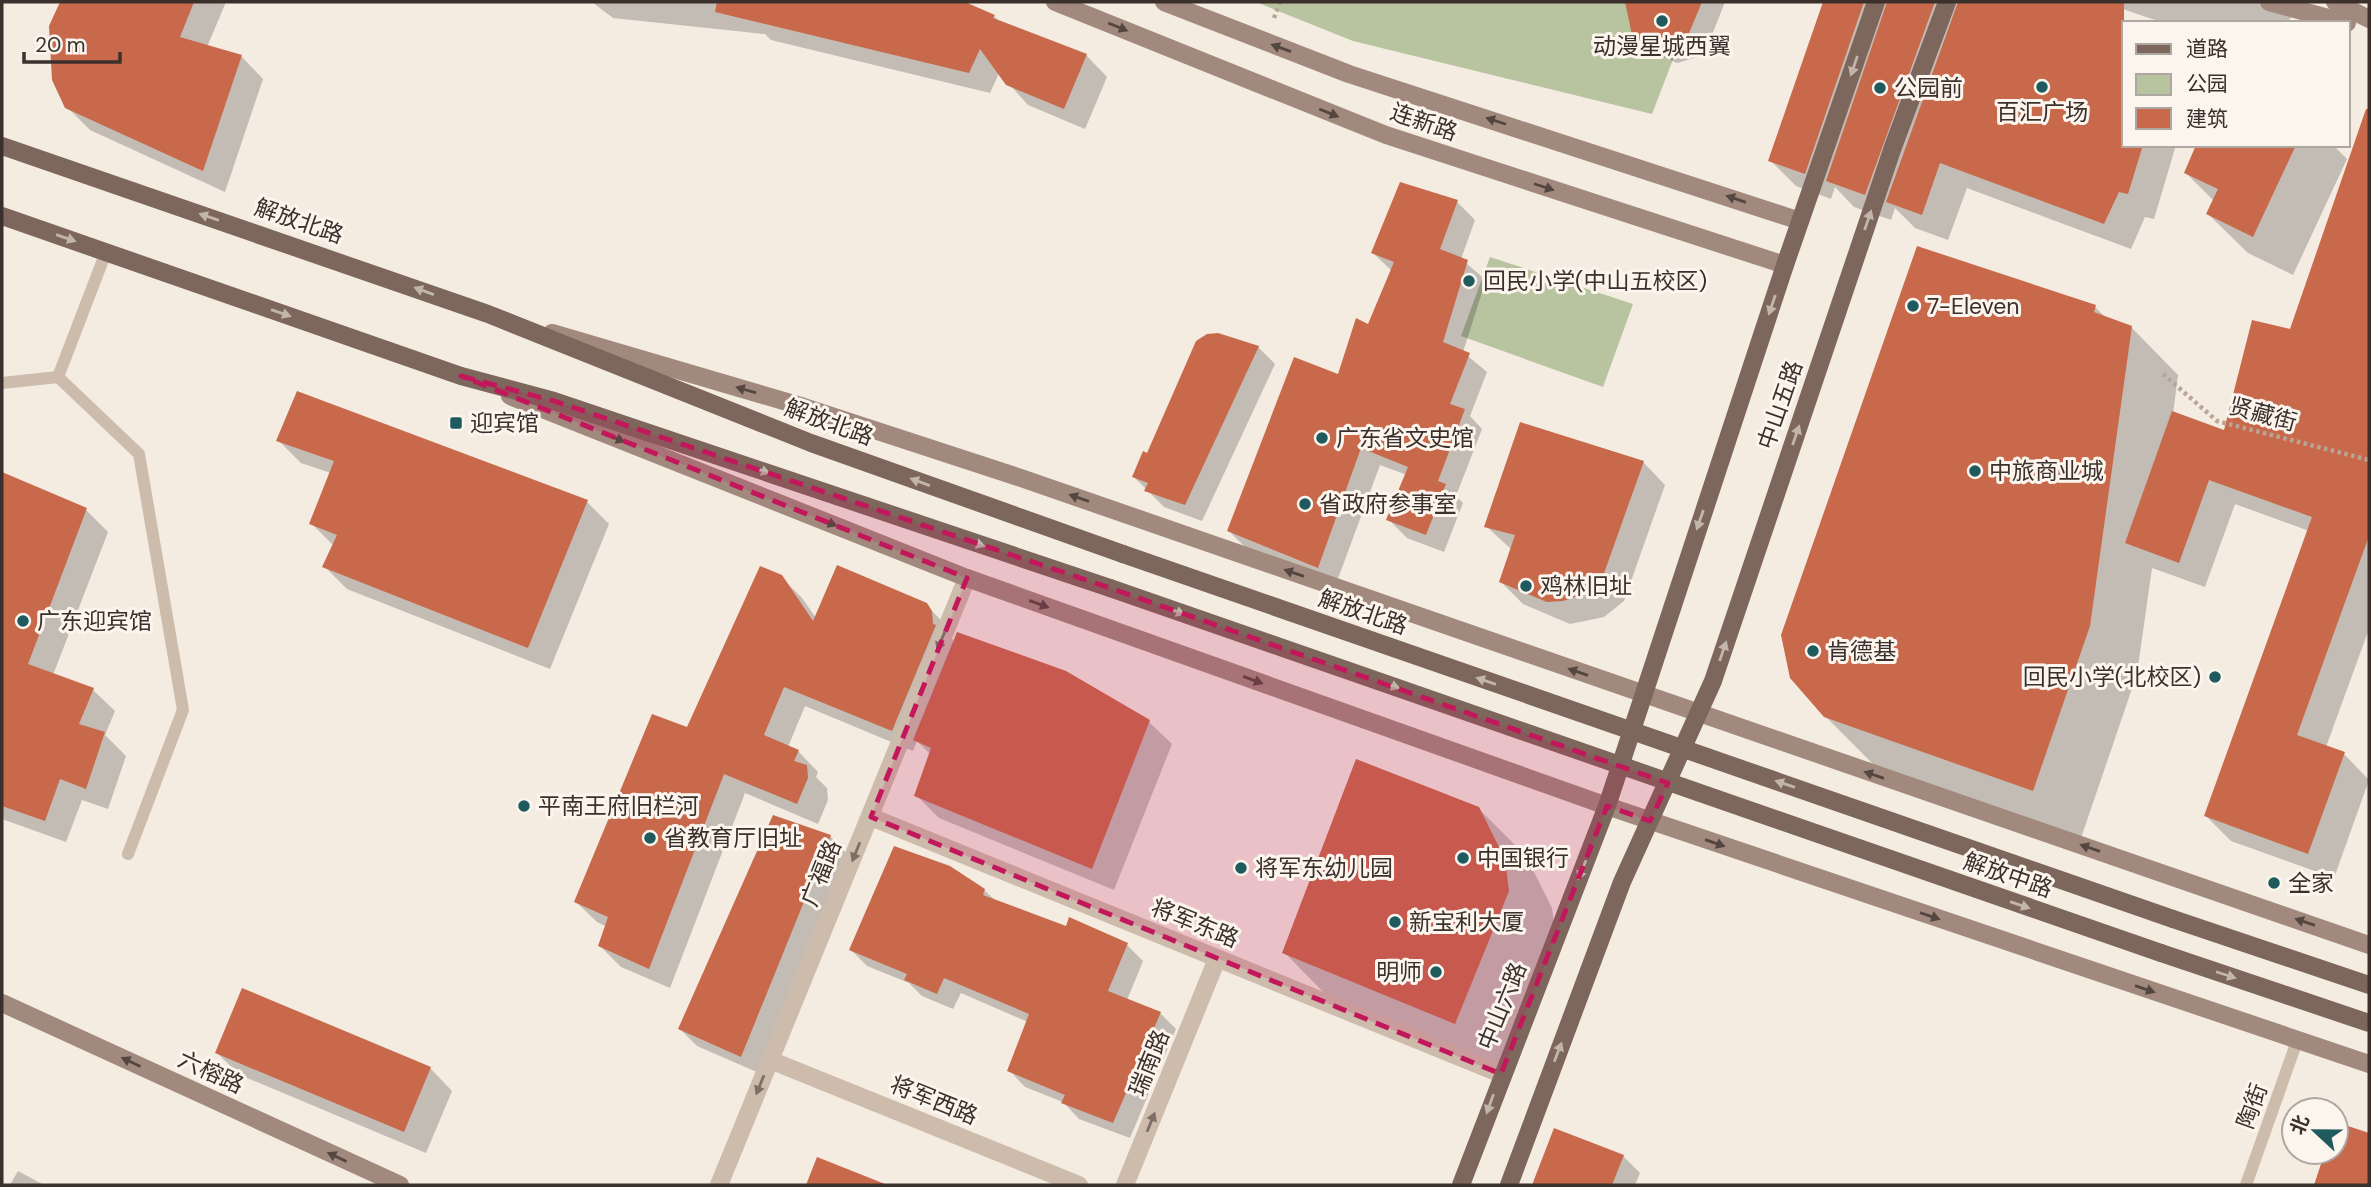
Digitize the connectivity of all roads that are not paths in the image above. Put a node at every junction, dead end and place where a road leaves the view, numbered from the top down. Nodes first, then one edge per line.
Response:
1 (1055, 2) edge
2 (1164, 2) edge
3 (1876, 2) edge
4 (1947, 2) edge
5 (2269, 2) edge
6 (2335, 2) edge
7 (2369, 19) edge
8 (2340, 21) edge
9 (2350, 24) edge
10 (2369, 29) edge
11 (2, 146) edge
12 (2, 216) edge
13 (1800, 221) junction
14 (106, 252) junction
15 (1785, 265) junction
16 (488, 314) junction
17 (461, 376) junction
18 (58, 377) junction
19 (2, 383) edge
20 (967, 578) junction
21 (1643, 694) junction
22 (1700, 715) junction
23 (1643, 736) joint
24 (1607, 806) junction
25 (871, 817) junction
26 (1650, 821) junction
27 (128, 854) dead end
28 (2369, 945) edge
29 (1217, 959) junction
30 (2369, 985) edge
31 (2, 1003) edge
32 (2369, 1023) edge
33 (2297, 1041) junction
34 (770, 1060) junction
35 (2369, 1064) edge
36 (1501, 1074) junction
37 (388, 1183) edge
38 (719, 1185) edge
39 (1079, 1185) edge
40 (1125, 1185) edge
41 (1461, 1185) edge
42 (1509, 1185) edge
43 (2246, 1185) edge

1 -> 15 main road, 连新路
13 -> 2 main road, 连新路
3 -> 13 main road, 中山五路
22 -> 4 main road, 中山五路
5 - 8 main road
6 - 7 main road
9 - 10 main road
16 -> 11 main road, 解放北路
12 -> 14 main road
13 - 15 main road, 中山五路
14 -> 17 main road
14 - 18 lane
15 -> 21 main road, 中山五路
21 -> 16 main road
23 -> 16 main road, 解放北路, bridge
17 -> 20 main road
17 -> 32 main road, 解放中路, bridge
18 - 19 lane
18 - 27 lane
20 -> 24 main road
20 -> 25 street, 广福路
21 - 22 main road
21 - 24 main road, 中山五路
22 - 26 main road, 中山五路
28 -> 22 main road
30 -> 23 main road, 解放中路, bridge
24 - 26 main road
24 -> 36 main road, 中山六路
25 - 29 street, 将军东路
25 -> 34 street, 广福路
26 -> 33 main road
42 -> 26 main road
29 - 36 street, 将军东路
40 -> 29 street, 瑞南路
37 -> 31 main road, 六榕路
33 - 35 main road
33 - 43 lane, 陶街
34 -> 38 street, 广福路
34 - 39 street, 将军西路
36 -> 41 main road, 中山六路

